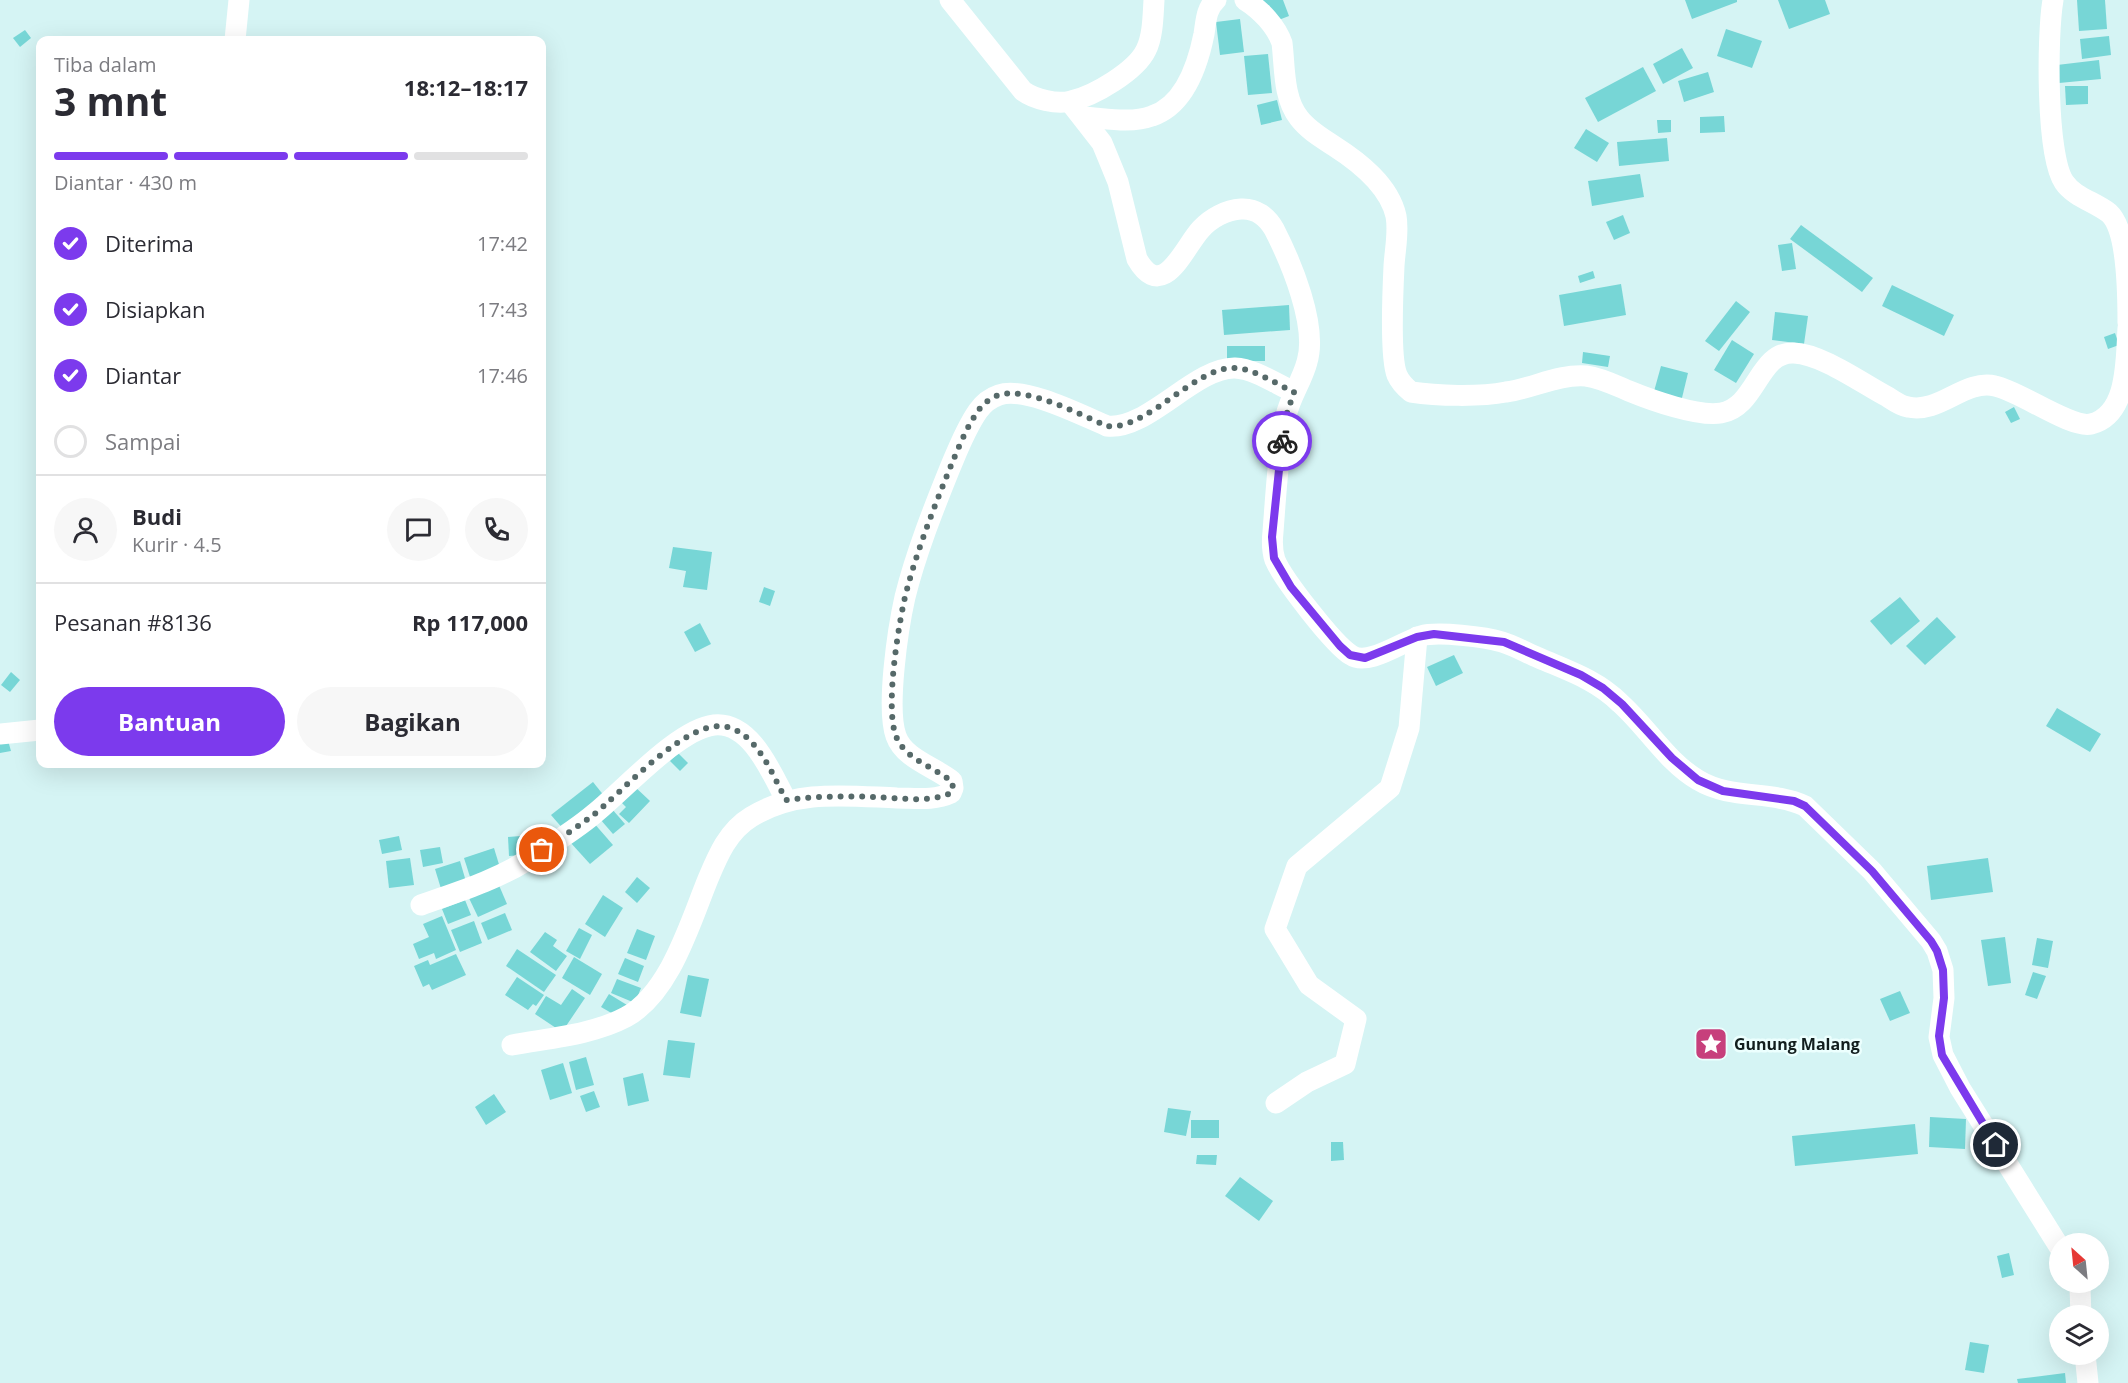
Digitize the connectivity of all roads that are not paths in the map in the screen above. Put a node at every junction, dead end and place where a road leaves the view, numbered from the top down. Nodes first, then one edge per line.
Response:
1 (239, 0) edge
2 (950, 0) edge
3 (1154, 0) edge
4 (1216, 0) edge
5 (1245, 0) edge
6 (2053, 0) edge
7 (235, 36) edge
8 (1076, 109) junction
9 (2128, 325) edge
10 (1294, 392) junction
11 (1417, 637) junction
12 (36, 730) edge
13 (0, 734) edge
14 (786, 800) junction
15 (422, 905) dead end
16 (512, 1045) dead end
17 (1276, 1102) dead end
18 (2051, 1233) edge
19 (2086, 1365) edge
20 (2088, 1383) edge

1 - 7 street
2 - 8 street
3 - 8 street
4 - 8 street
5 - 9 street
6 - 9 street
8 - 10 street
10 - 11 street
10 - 14 street
11 - 17 street
11 - 18 street
12 - 13 street
14 - 15 street
14 - 16 street
19 - 20 street

